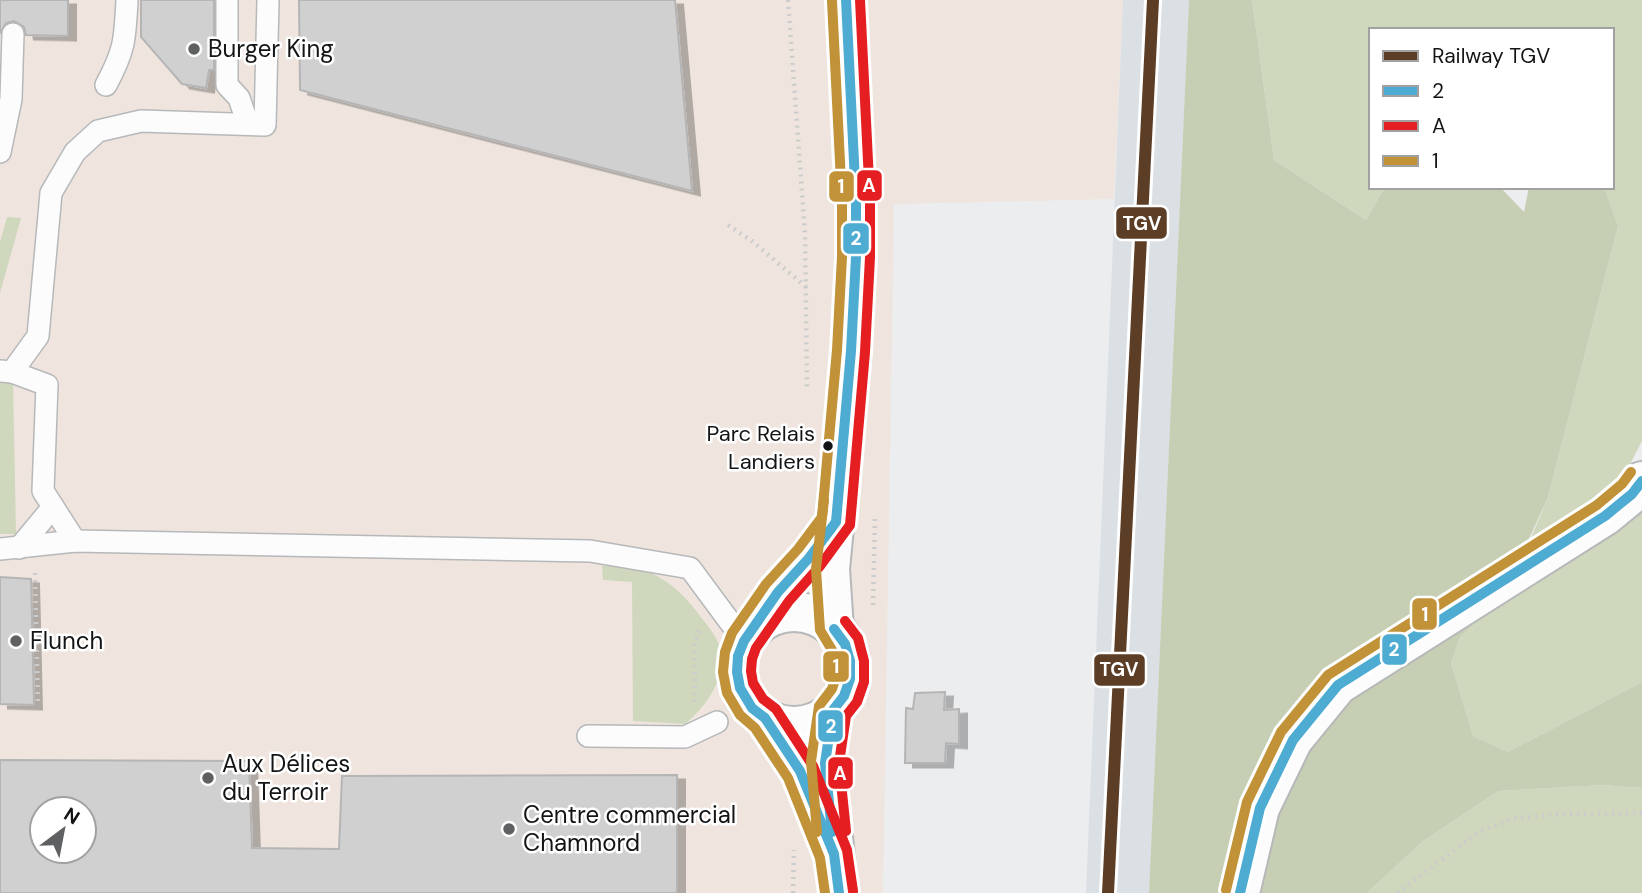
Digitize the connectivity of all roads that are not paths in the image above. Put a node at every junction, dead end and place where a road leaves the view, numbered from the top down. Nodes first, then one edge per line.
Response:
1 (127, 0) edge
2 (227, 0) edge
3 (268, 0) edge
4 (846, 0) edge
5 (13, 34) dead end
6 (106, 85) dead end
7 (5, 101) edge
8 (248, 124) junction
9 (0, 152) edge
10 (6, 372) edge
11 (1642, 481) edge
12 (53, 507) junction
13 (836, 522) junction
14 (75, 541) junction
15 (9, 549) edge
16 (743, 629) junction
17 (834, 629) junction
18 (833, 710) junction
19 (723, 713) road end
20 (765, 718) junction
21 (588, 736) dead end
22 (834, 854) junction
23 (839, 893) edge
24 (1240, 893) edge

1 - 6 lane
2 - 8 lane
3 - 8 lane
4 - 13 main road
5 - 7 lane
7 - 9 lane
8 - 10 lane
10 - 12 lane
11 - 24 main road
12 - 14 lane
12 - 15 lane
13 - 16 main road
13 - 17 main road
14 - 15 lane
14 - 16 lane
16 - 17 main road
16 - 20 main road
17 - 18 main road
18 - 20 main road
18 - 22 main road
19 - 21 lane
20 - 22 main road
22 - 23 main road

